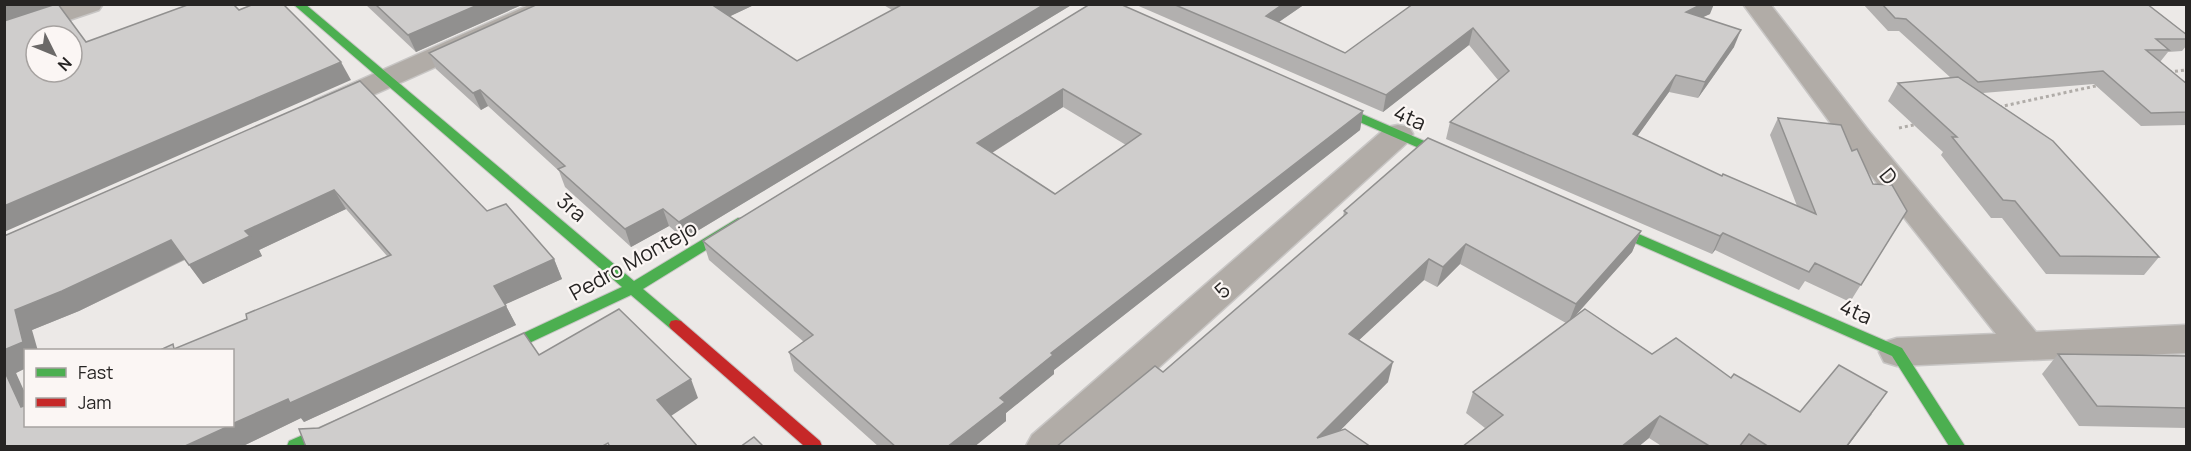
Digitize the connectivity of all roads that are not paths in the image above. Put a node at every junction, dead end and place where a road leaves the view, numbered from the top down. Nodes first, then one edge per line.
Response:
1 (90, 4) edge
2 (298, 4) edge
3 (554, 4) edge
4 (1756, 4) edge
5 (4, 34) edge
6 (388, 78) junction
7 (1311, 96) edge
8 (300, 117) edge
9 (1398, 134) junction
10 (1473, 167) edge
11 (755, 214) edge
12 (1582, 214) edge
13 (634, 288) junction
14 (2187, 339) edge
15 (2025, 344) junction
16 (1897, 352) junction
17 (475, 362) edge
18 (358, 417) edge
19 (295, 447) edge
20 (814, 447) edge
21 (1046, 447) edge
22 (1957, 447) edge

1 - 5 street
2 - 6 street, 3ra
3 - 6 street
4 - 15 street, D
6 - 8 street
6 - 13 street, 3ra
7 - 9 street, 4ta
9 - 10 street, 4ta
9 - 21 street, 5
11 - 13 street, Pedro Montejo
12 - 16 street, 4ta
13 - 17 street, Pedro Montejo
13 - 20 street, 3ra
14 - 15 street
15 - 16 street
16 - 22 street
18 - 19 street

